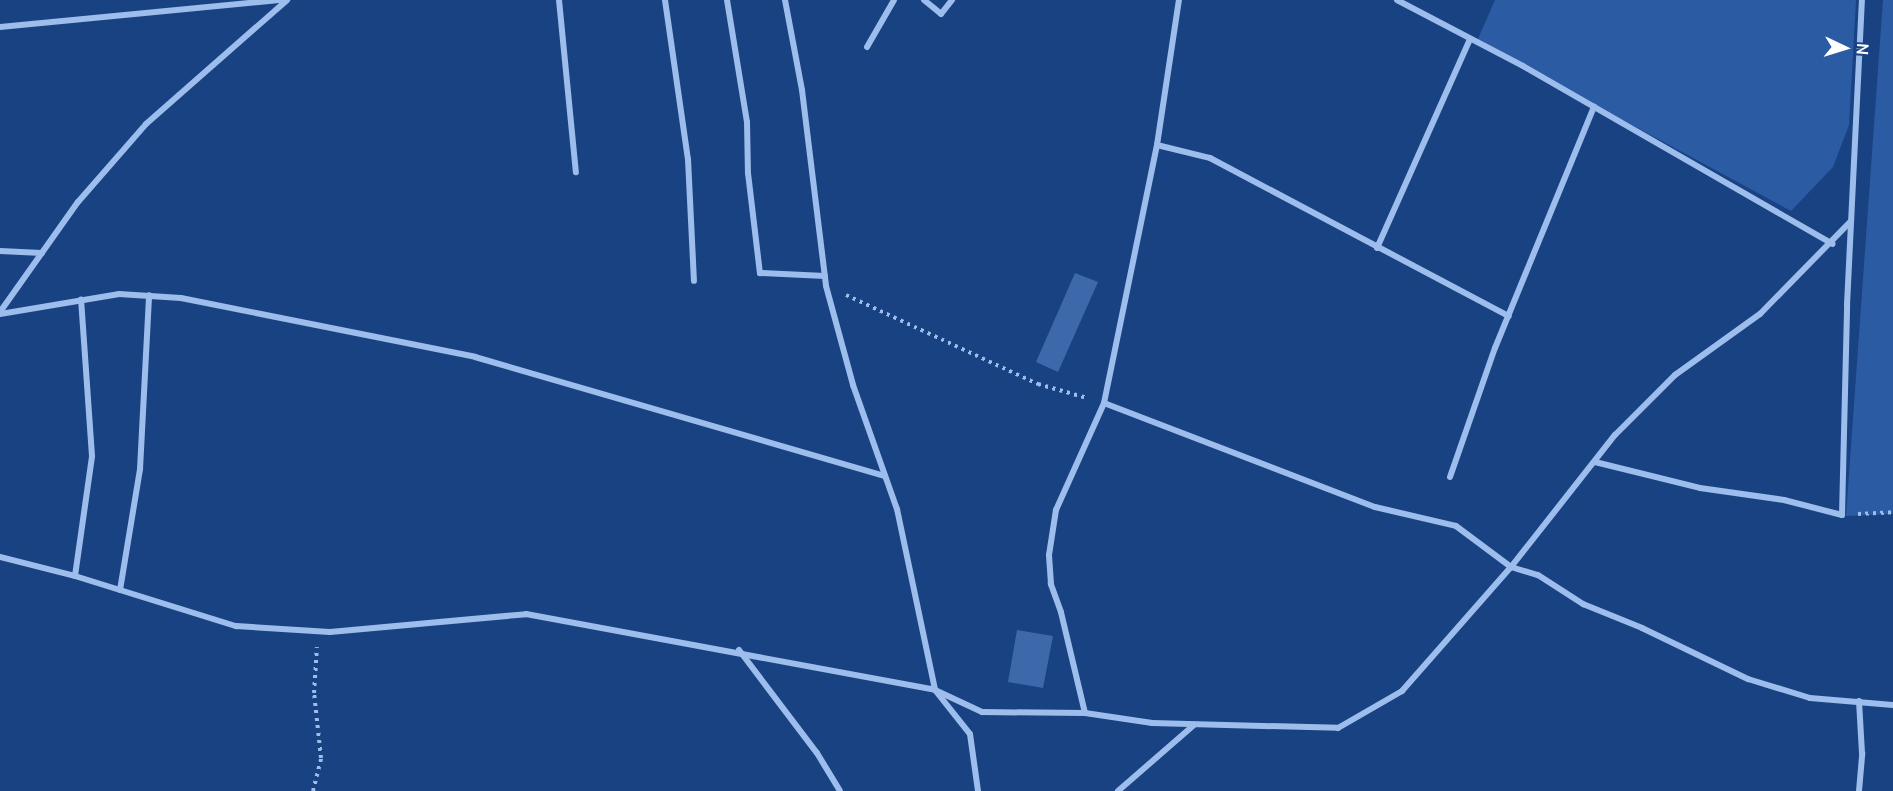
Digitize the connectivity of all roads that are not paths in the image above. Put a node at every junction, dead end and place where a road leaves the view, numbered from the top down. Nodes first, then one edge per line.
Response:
1 (282, 0) edge
2 (287, 0) edge
3 (559, 0) edge
4 (666, 0) edge
5 (727, 0) edge
6 (785, 0) edge
7 (894, 0) edge
8 (924, 0) edge
9 (952, 0) edge
10 (1179, 0) edge
11 (1397, 0) edge
12 (1863, 0) edge
13 (0, 27) edge
14 (1470, 39) junction
15 (867, 47) dead end
16 (1594, 107) junction
17 (1157, 145) junction
18 (576, 172) dead end
19 (1851, 221) junction
20 (1832, 244) junction
21 (1377, 249) junction
22 (0, 251) edge
23 (42, 253) junction
24 (825, 276) junction
25 (694, 281) dead end
26 (149, 295) junction
27 (81, 298) junction
28 (0, 313) edge
29 (1509, 316) junction
30 (1104, 403) junction
31 (1595, 462) junction
32 (885, 476) junction
33 (1450, 477) dead end
34 (0, 557) edge
35 (1510, 567) junction
36 (75, 576) junction
37 (120, 590) junction
38 (740, 651) junction
39 (934, 690) junction
40 (1859, 701) junction
41 (1893, 705) edge
42 (1085, 712) junction
43 (1194, 725) junction
44 (840, 791) edge
45 (978, 791) edge
46 (1118, 791) edge
47 (1859, 791) edge

1 - 13 street
2 - 23 street
3 - 18 street
4 - 25 street
5 - 24 street
6 - 24 street
7 - 15 street
8 - 9 street
10 - 17 street
11 - 14 street
12 - 19 street
14 - 16 street
14 - 21 street
16 - 20 street
16 - 29 street
17 - 21 street
17 - 30 street
19 - 20 street
19 - 31 street
20 - 31 street
21 - 29 street
22 - 23 street
23 - 28 street
24 - 32 street
26 - 27 street
26 - 32 street
26 - 37 street
27 - 28 street
27 - 36 street
29 - 33 street
30 - 35 street
30 - 42 street
31 - 35 street
32 - 39 street
34 - 36 street
35 - 40 street
35 - 43 street
36 - 37 street
37 - 38 street
38 - 39 street
38 - 44 street
39 - 42 street
39 - 45 street
40 - 41 street
40 - 47 street
42 - 43 street
43 - 46 street

